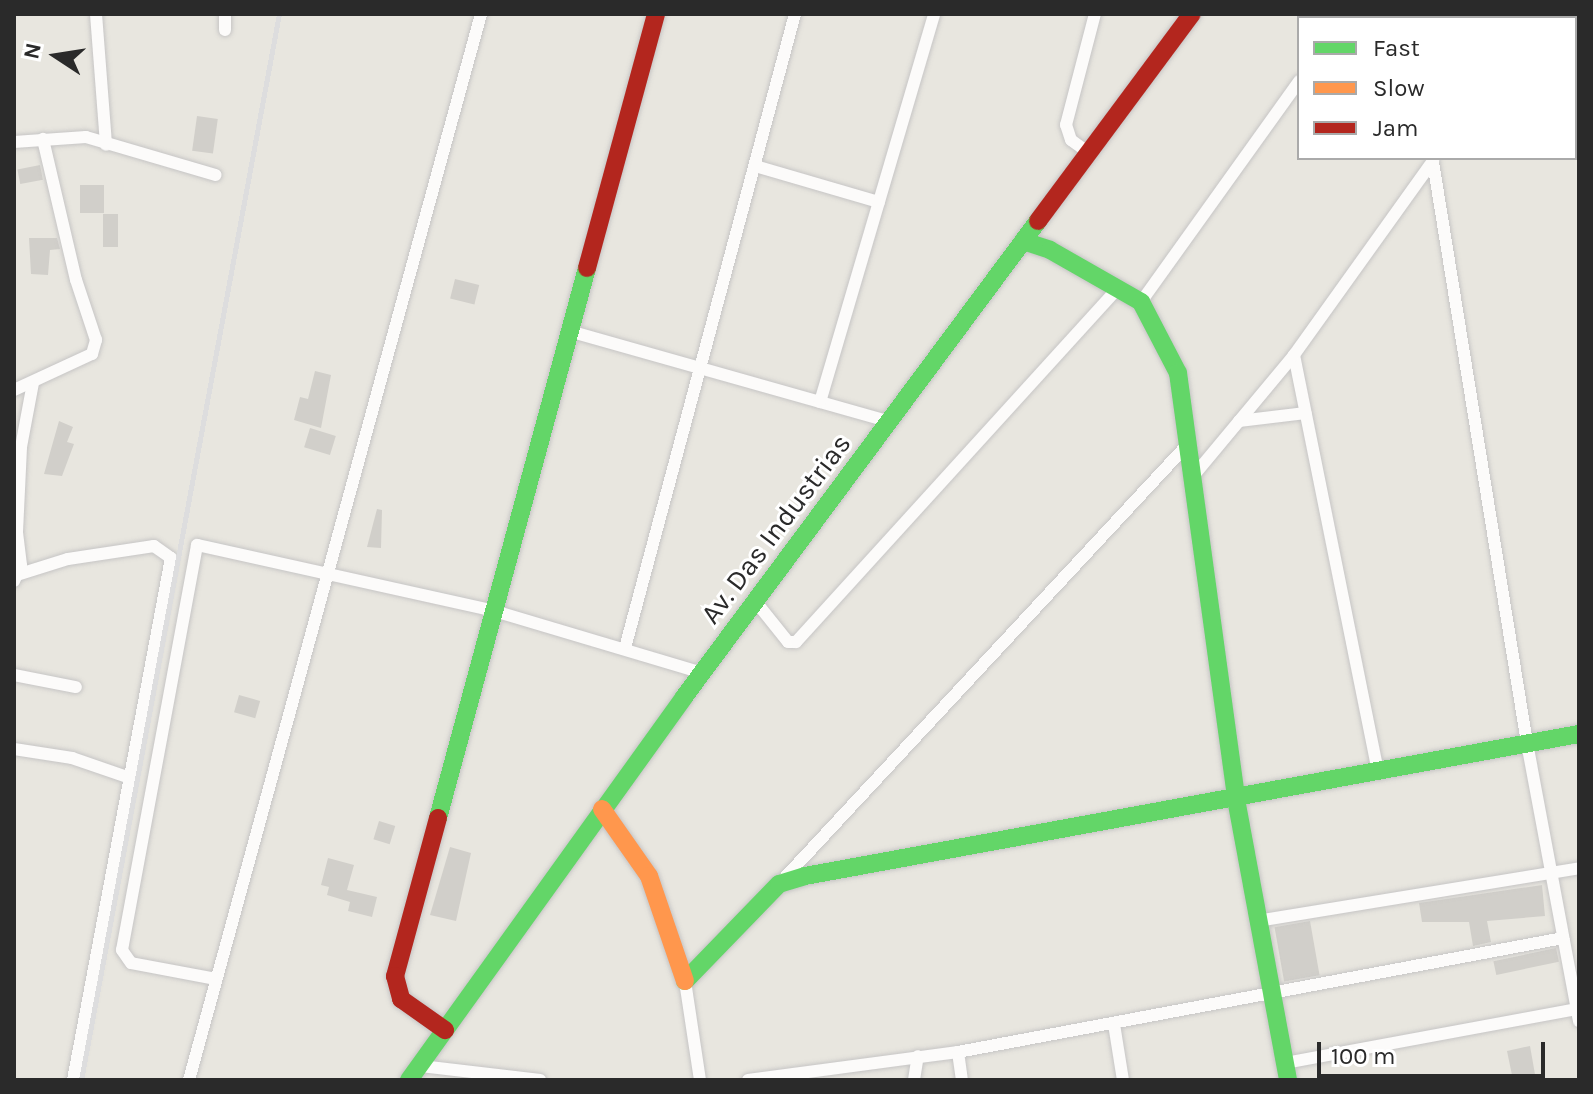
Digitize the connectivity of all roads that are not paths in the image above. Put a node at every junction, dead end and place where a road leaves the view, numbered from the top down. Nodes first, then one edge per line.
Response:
1 (96, 14) edge
2 (225, 14) edge
3 (481, 14) edge
4 (656, 14) edge
5 (795, 14) edge
6 (934, 14) edge
7 (1095, 14) edge
8 (1192, 14) edge
9 (225, 30) dead end
10 (1297, 84) edge
11 (43, 139) junction
12 (14, 142) edge
13 (106, 145) junction
14 (1089, 153) junction
15 (1434, 160) edge
16 (755, 166) junction
17 (216, 175) dead end
18 (879, 202) junction
19 (1023, 241) junction
20 (1118, 288) junction
21 (1141, 302) junction
22 (569, 331) junction
23 (1294, 355) junction
24 (701, 369) junction
25 (33, 383) junction
26 (14, 390) edge
27 (820, 402) junction
28 (1306, 413) junction
29 (1239, 421) junction
30 (890, 422) junction
31 (1188, 444) junction
32 (1189, 480) junction
33 (326, 572) junction
34 (17, 578) edge
35 (756, 602) junction
36 (491, 610) junction
37 (625, 648) junction
38 (702, 673) junction
39 (14, 675) edge
40 (76, 687) dead end
41 (1579, 734) edge
42 (1527, 743) junction
43 (14, 749) edge
44 (1378, 770) junction
45 (130, 778) junction
46 (1236, 799) junction
47 (602, 809) junction
48 (1579, 868) edge
49 (1550, 874) junction
50 (779, 884) junction
51 (1257, 921) junction
52 (1563, 938) junction
53 (216, 979) junction
54 (685, 981) junction
55 (1270, 993) junction
56 (1578, 1015) edge
57 (1114, 1024) junction
58 (445, 1030) junction
59 (958, 1052) junction
60 (918, 1056) junction
61 (1286, 1072) edge
62 (412, 1076) edge
63 (73, 1080) edge
64 (189, 1080) edge
65 (537, 1080) edge
66 (700, 1080) edge
67 (748, 1080) edge
68 (914, 1080) edge
69 (962, 1080) edge
70 (1123, 1080) edge

1 - 13 street
2 - 9 street
3 - 33 street
4 - 22 street
5 - 16 street
6 - 18 street
7 - 14 street
8 - 14 street, Av. Das Industrias
10 - 21 street
11 - 12 street
11 - 13 street
11 - 25 street
13 - 17 street
14 - 19 street, Av. Das Industrias
15 - 23 street
15 - 42 street
16 - 18 street
16 - 24 street
18 - 27 street
19 - 20 street
19 - 30 street, Av. Das Industrias
20 - 21 street
20 - 35 street
21 - 31 street
22 - 24 street
22 - 36 street
23 - 28 street
23 - 29 street
24 - 27 street
24 - 37 street
25 - 26 street
25 - 34 street
27 - 30 street
28 - 29 street
28 - 44 street
29 - 32 street
30 - 35 street, Av. Das Industrias
31 - 32 street
31 - 50 street
32 - 46 street
33 - 36 street
33 - 53 street
33 - 53 street
34 - 45 street
35 - 38 street, Av. Das Industrias
36 - 37 street
36 - 58 street
37 - 38 street
38 - 47 street, Av. Das Industrias
39 - 40 street
41 - 42 street
42 - 44 street
42 - 49 street
43 - 45 street
44 - 46 street
45 - 63 street
46 - 50 street
46 - 51 street
47 - 54 street
47 - 58 street, Av. Das Industrias
48 - 49 street
49 - 51 street
49 - 52 street
50 - 54 street
51 - 55 street
52 - 55 street
52 - 56 street
53 - 64 street
54 - 66 street
55 - 57 street
55 - 61 street
56 - 61 street
57 - 59 street
57 - 70 street
58 - 62 street, Av. Das Industrias
59 - 60 street
59 - 69 street
60 - 67 street
60 - 68 street
62 - 65 street

